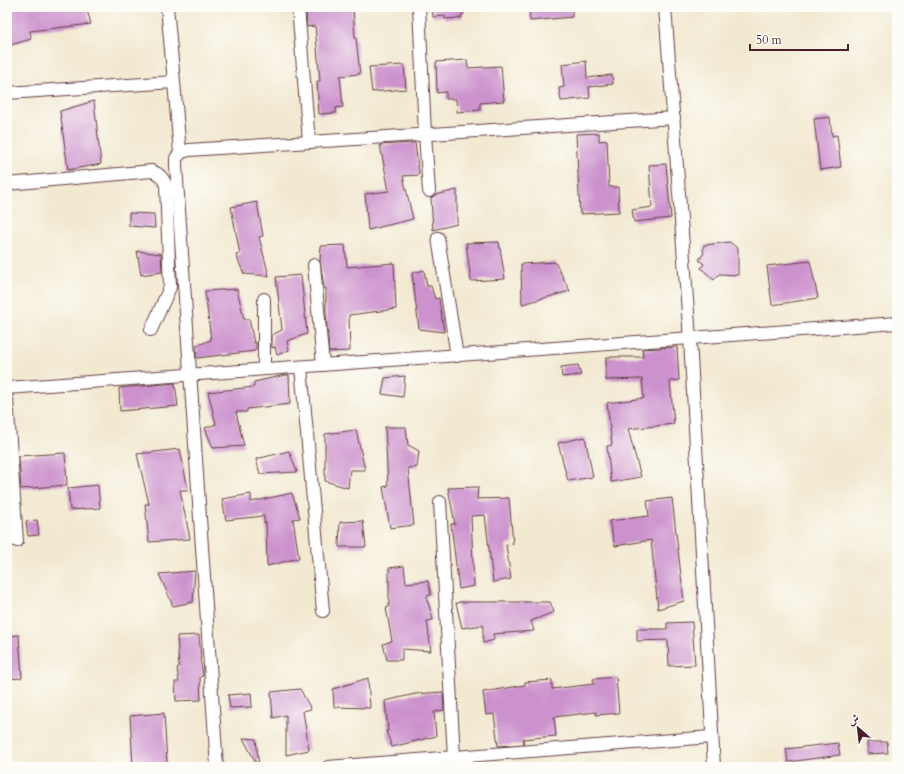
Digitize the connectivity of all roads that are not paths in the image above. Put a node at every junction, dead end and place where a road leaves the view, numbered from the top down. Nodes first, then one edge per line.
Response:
1 (167, 7) edge
2 (298, 7) edge
3 (419, 7) edge
4 (665, 7) edge
5 (174, 82) junction
6 (7, 93) edge
7 (674, 118) junction
8 (425, 134) junction
9 (309, 142) junction
10 (180, 153) junction
11 (7, 184) edge
12 (429, 191) dead end
13 (438, 238) dead end
14 (314, 265) dead end
15 (264, 299) dead end
16 (897, 323) edge
17 (151, 330) dead end
18 (690, 338) junction
19 (457, 356) junction
20 (323, 365) junction
21 (301, 367) junction
22 (264, 370) junction
23 (191, 375) junction
24 (7, 388) edge
25 (7, 398) edge
26 (440, 502) dead end
27 (17, 541) dead end
28 (323, 612) dead end
29 (711, 738) junction
30 (454, 757) junction
31 (217, 767) edge
32 (328, 767) edge
33 (714, 767) edge

1 - 5 street
2 - 9 street
3 - 8 street
4 - 7 street
5 - 6 street
5 - 10 street
7 - 8 street
7 - 18 street
8 - 9 street
8 - 12 street
9 - 10 street
10 - 23 street
11 - 17 street
13 - 19 street
14 - 20 street
15 - 22 street
16 - 18 street
18 - 19 street
18 - 29 street
19 - 20 street
20 - 21 street
21 - 22 street
21 - 28 street
22 - 23 street
23 - 24 street
23 - 31 street
25 - 27 street
26 - 30 street
29 - 30 street
29 - 33 street
30 - 32 street

